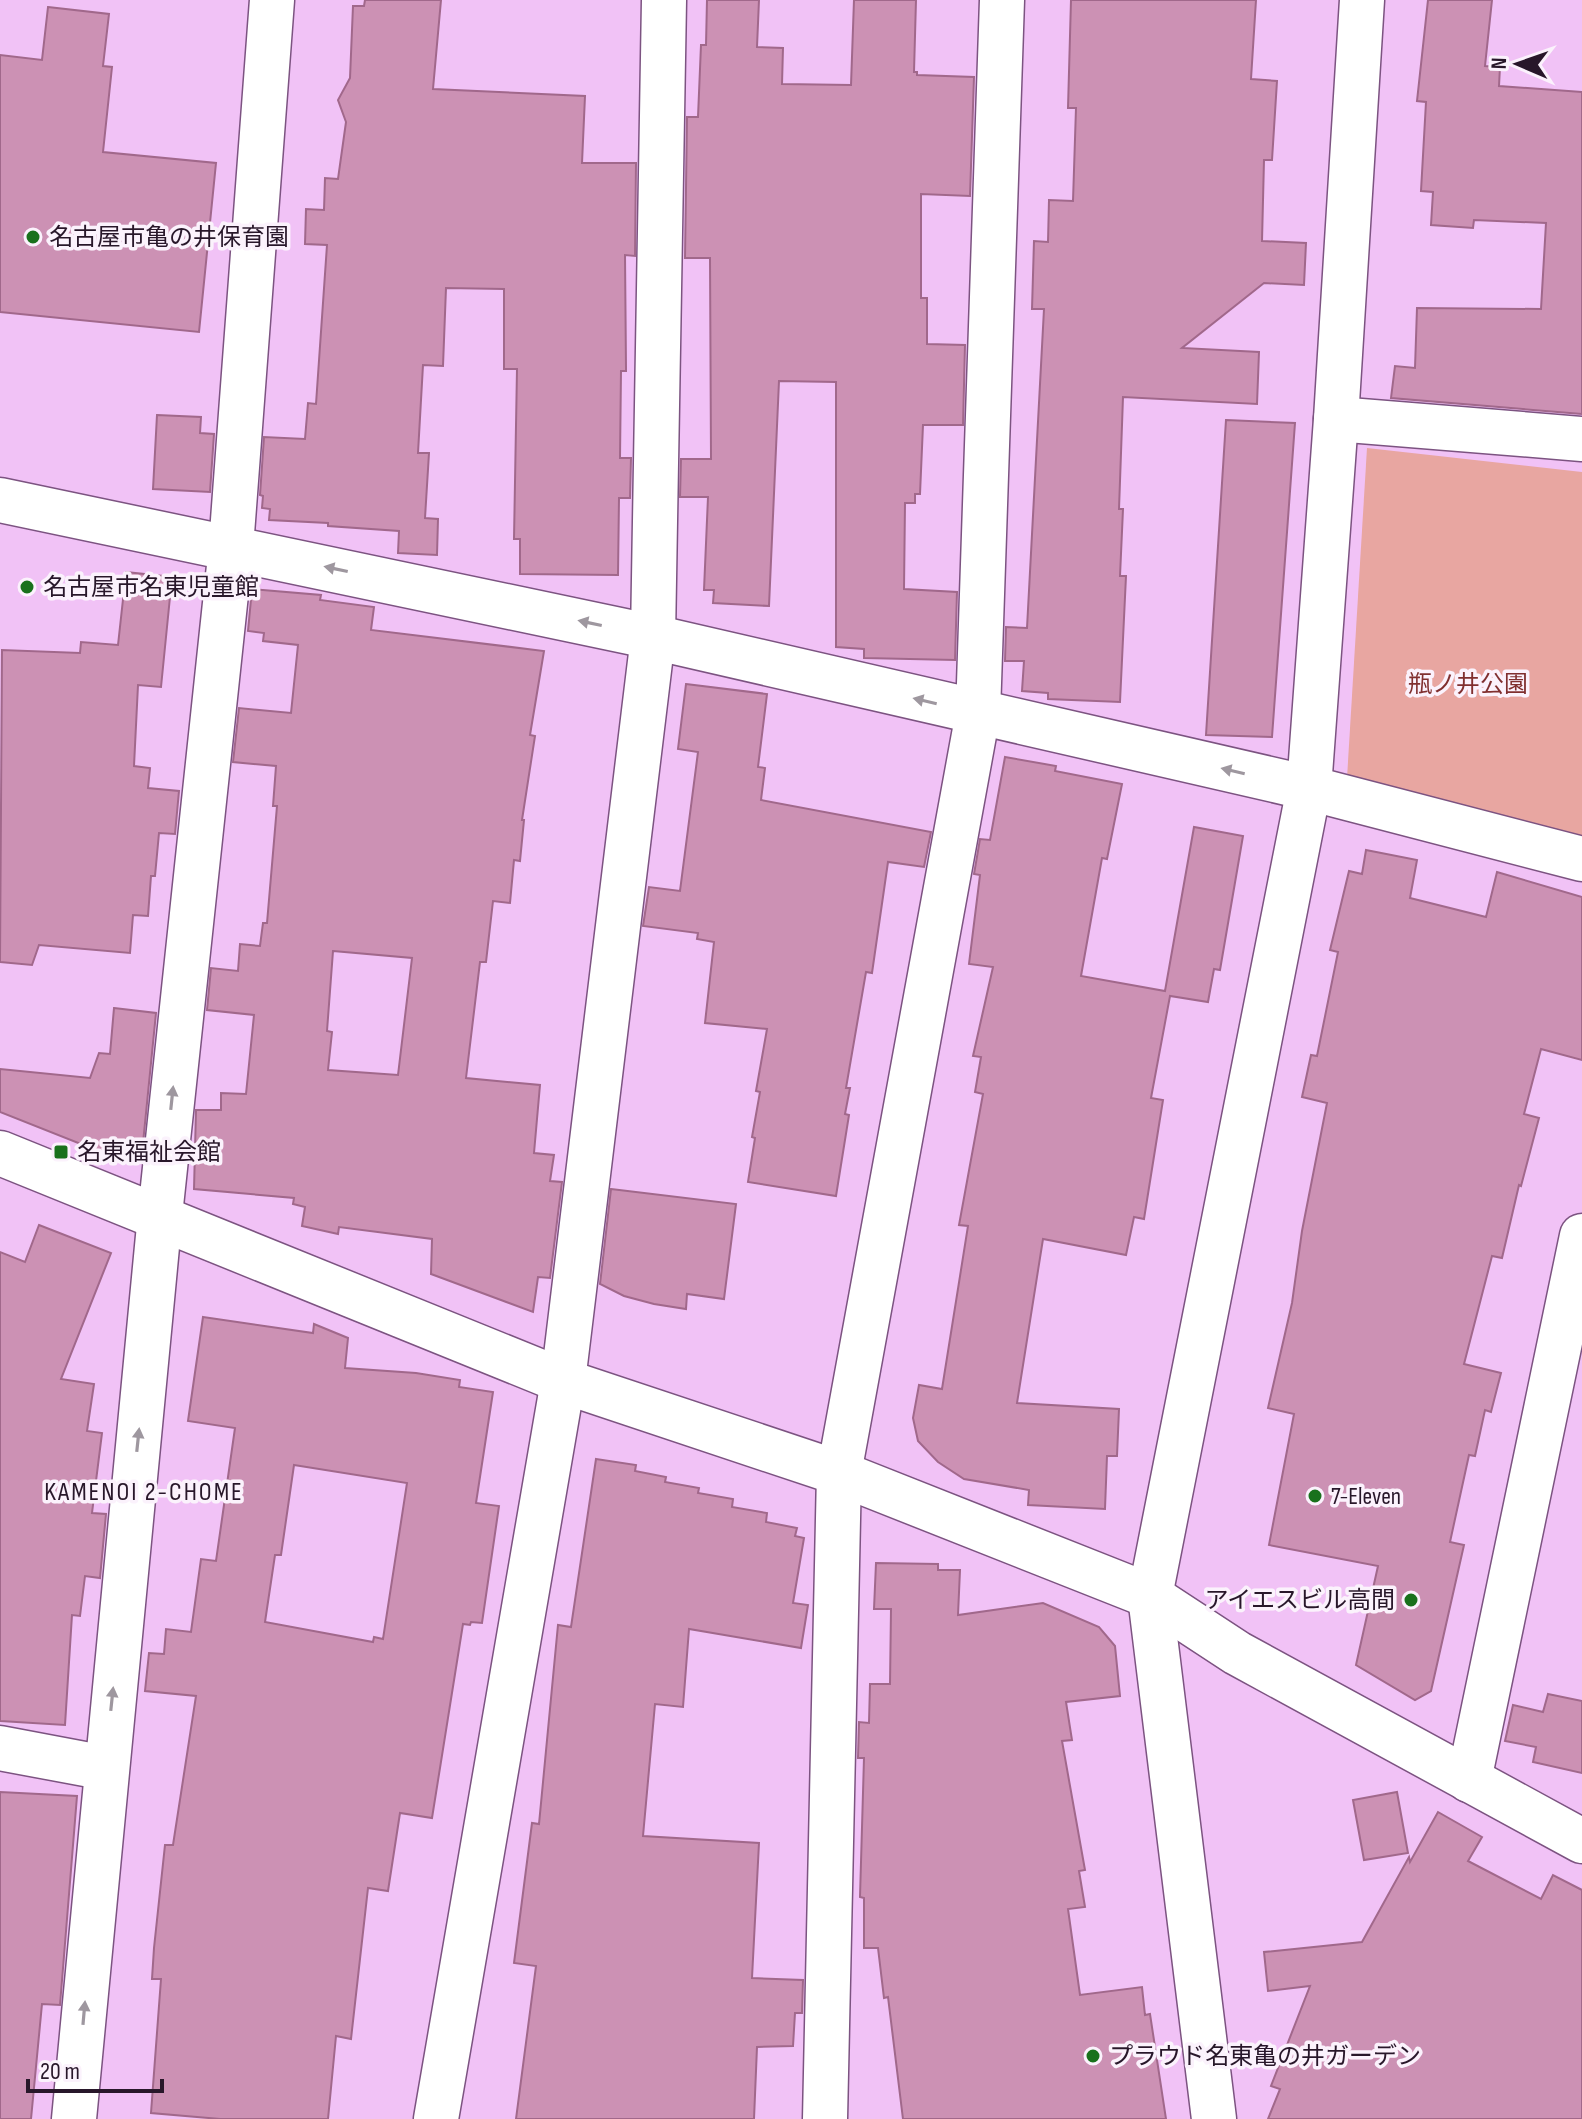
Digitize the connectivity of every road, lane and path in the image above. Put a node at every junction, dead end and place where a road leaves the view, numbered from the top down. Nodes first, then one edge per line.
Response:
1 (272, 0) edge
2 (664, 0) edge
3 (1002, 0) edge
4 (1362, 0) edge
5 (1336, 419) junction
6 (1582, 439) edge
7 (0, 500) edge
8 (231, 547) junction
9 (653, 637) junction
10 (978, 713) junction
11 (1309, 788) junction
12 (1582, 859) edge
13 (0, 1153) edge
14 (160, 1215) junction
15 (1582, 1236) edge
16 (563, 1381) junction
17 (839, 1473) junction
18 (1150, 1596) junction
19 (0, 1748) edge
20 (106, 1768) junction
21 (1469, 1780) junction
22 (1582, 1841) edge
23 (74, 2119) edge
24 (436, 2119) edge
25 (825, 2119) edge
26 (1214, 2119) edge

1 - 8 street
2 - 9 street
3 - 10 street
4 - 5 street
5 - 6 street
5 - 11 street
7 - 8 street
9 -> 8 street
14 -> 8 street
10 -> 9 street
9 - 16 street
11 -> 10 street
10 - 17 street
11 - 12 street
11 - 18 street
13 - 14 street
14 - 16 street
20 -> 14 street
15 - 21 street
16 - 17 street
16 - 24 street
17 - 18 street
17 - 25 street
18 - 21 street
18 - 26 street
19 - 20 street
23 -> 20 street
21 - 22 street

